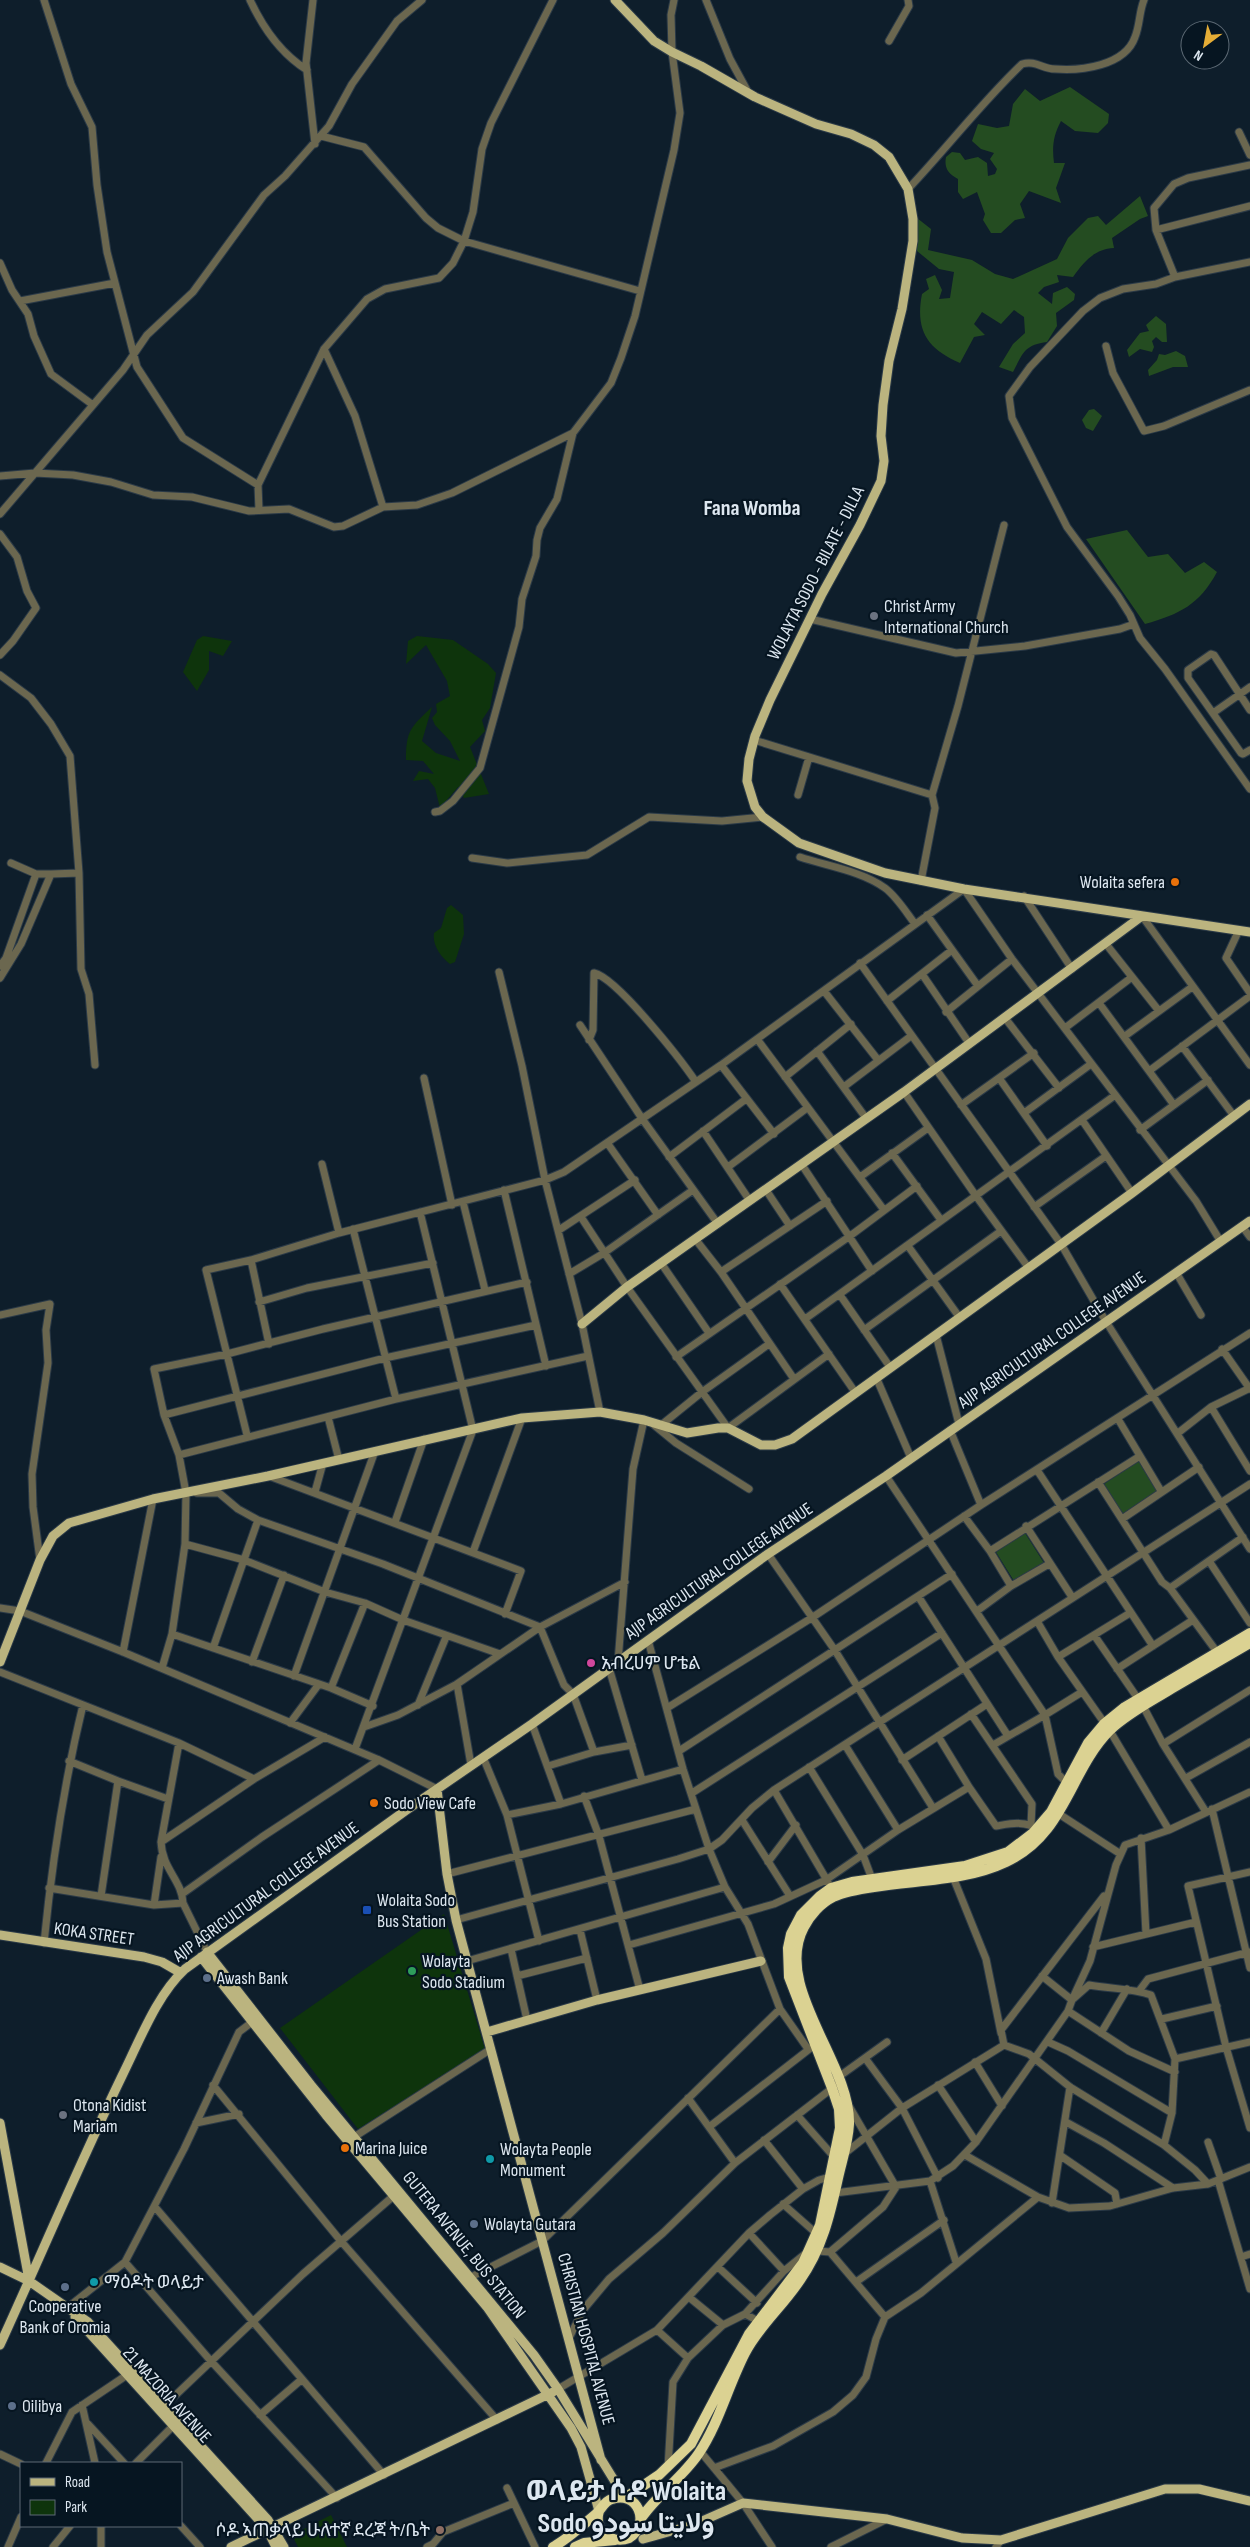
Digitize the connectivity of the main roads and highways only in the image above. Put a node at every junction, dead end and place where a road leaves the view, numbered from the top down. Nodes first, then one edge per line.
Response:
1 (615, 0) edge
2 (1142, 916) junction
3 (1250, 932) edge
4 (1250, 1104) edge
5 (1246, 1224) edge
6 (582, 1324) road end
7 (1250, 1633) edge
8 (1250, 1642) edge
9 (0, 1662) edge
10 (1141, 1702) junction
11 (1107, 1728) junction
12 (437, 1788) junction
13 (831, 1888) junction
14 (0, 1935) edge
15 (204, 1955) junction
16 (761, 1961) road end
17 (181, 1973) junction
18 (255, 2019) junction
19 (487, 2032) junction
20 (837, 2083) junction
21 (0, 2123) edge
22 (1, 2137) edge
23 (840, 2156) junction
24 (835, 2176) junction
25 (396, 2194) junction
26 (813, 2251) junction
27 (0, 2267) edge
28 (468, 2278) junction
29 (29, 2280) junction
30 (67, 2308) junction
31 (761, 2322) junction
32 (0, 2345) edge
33 (558, 2389) junction
34 (549, 2394) junction
35 (162, 2408) junction
36 (601, 2460) junction
37 (625, 2498) junction
38 (1250, 2501) edge
39 (599, 2511) junction
40 (641, 2521) junction
41 (271, 2528) junction
42 (644, 2543) edge
43 (618, 2544) edge
44 (998, 2544) edge
45 (231, 2547) edge
46 (276, 2547) edge
47 (284, 2547) edge
48 (553, 2547) edge
49 (575, 2547) edge

1 - 2 main road, WOLAYTA SODO - BILATE - DILLA
2 - 3 main road, WOLAYTA SODO - BILATE - DILLA
2 - 6 main road
4 - 9 main road
5 - 12 main road, AJIP AGRICULTURAL COLLEGE AVENUE
7 - 10 highway
8 - 10 highway
10 - 11 highway
11 - 13 highway
11 - 13 highway
12 - 15 main road, AJIP AGRICULTURAL COLLEGE AVENUE
12 - 19 main road, CHRISTIAN HOSPITAL AVENUE
13 - 20 highway
13 - 20 highway
14 - 17 main road, KOKA STREET
15 - 17 main road, AJIP AGRICULTURAL COLLEGE AVENUE
15 - 18 main road
16 - 19 main road
17 - 29 main road, AJIP AGRICULTURAL COLLEGE AVENUE
18 - 25 main road
18 - 25 main road, GUTERA AVENUE, BUS STATION
19 - 36 main road, CHRISTIAN HOSPITAL AVENUE
20 - 23 highway
20 - 23 highway
21 - 22 main road
22 - 29 main road
23 - 24 highway
24 - 26 highway
24 - 26 highway
25 - 28 main road
26 - 31 highway
27 - 29 main road
28 - 33 main road, GUTERA AVENUE, BUS STATION
28 - 34 main road
29 - 30 main road
29 - 32 main road, AJIP AGRICULTURAL COLLEGE AVENUE
30 - 35 main road, 21 MAZORIA AVENUE
30 - 35 main road, 21 MAZORIA AVENUE
31 - 37 highway
31 - 40 highway
33 - 34 main road
33 - 36 main road, GUTERA AVENUE, BUS STATION
34 - 39 main road
34 - 41 main road
35 - 41 main road, 21 MAZORIA AVENUE
35 - 41 main road, 21 MAZORIA AVENUE
36 - 37 main road, GUTERA AVENUE, BUS STATION
37 - 39 highway
37 - 40 highway
38 - 44 main road
39 - 43 highway
39 - 48 highway
40 - 42 main road
40 - 43 highway
41 - 45 main road
41 - 46 main road, 21 MAZORIA AVENUE
41 - 47 main road, 21 MAZORIA AVENUE
42 - 44 main road
43 - 49 highway

